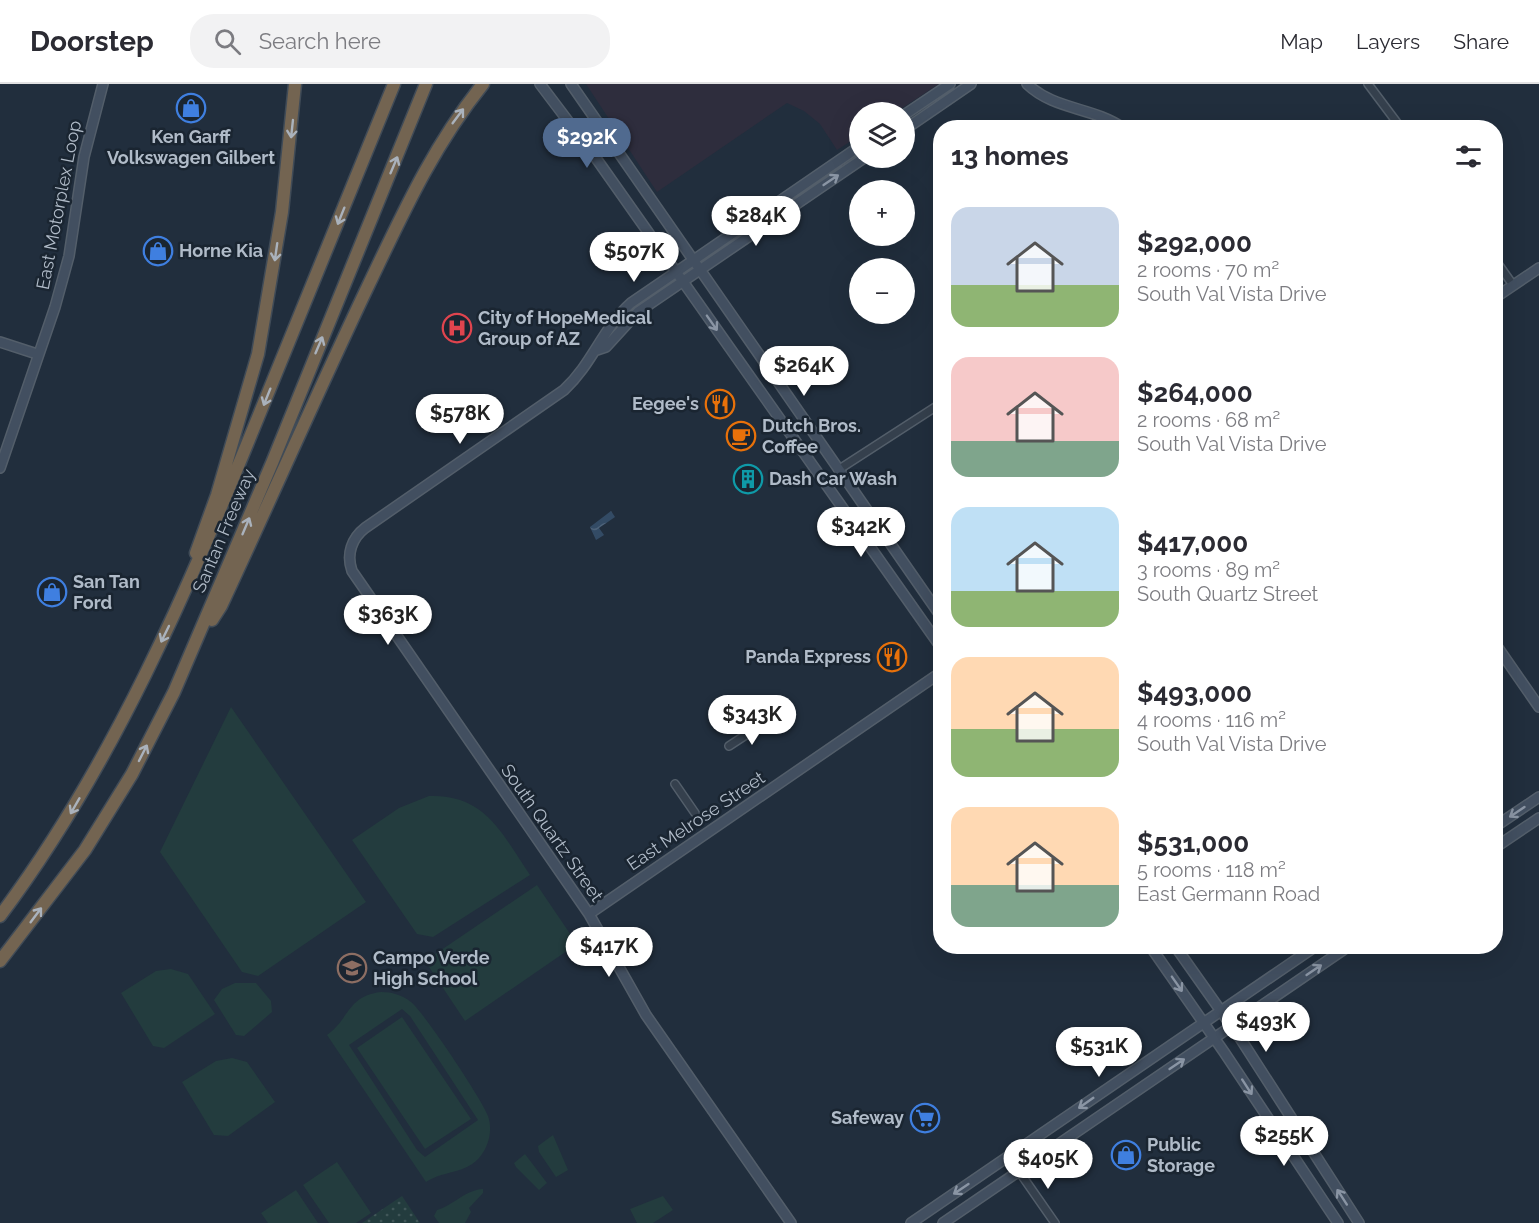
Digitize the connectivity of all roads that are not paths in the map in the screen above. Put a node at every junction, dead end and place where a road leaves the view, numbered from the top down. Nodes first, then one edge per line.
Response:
1 (103, 84) edge
2 (295, 84) edge
3 (394, 84) edge
4 (426, 84) edge
5 (483, 84) edge
6 (540, 84) edge
7 (571, 84) edge
8 (950, 84) edge
9 (971, 84) edge
10 (1027, 84) edge
11 (1368, 84) edge
12 (915, 108) edge
13 (1108, 120) edge
14 (1395, 120) edge
15 (915, 122) edge
16 (849, 153) edge
17 (849, 168) edge
18 (692, 260) junction
19 (1539, 268) edge
20 (699, 270) junction
21 (675, 271) junction
22 (1503, 271) edge
23 (682, 281) junction
24 (1513, 285) junction
25 (1503, 292) edge
26 (0, 342) edge
27 (597, 350) junction
28 (37, 354) junction
29 (933, 409) edge
30 (0, 468) edge
31 (838, 470) junction
32 (823, 480) junction
33 (191, 581) junction
34 (933, 605) edge
35 (933, 636) edge
36 (199, 638) junction
37 (1503, 655) edge
38 (933, 678) edge
39 (1539, 707) edge
40 (761, 725) dead end
41 (729, 746) dead end
42 (675, 784) dead end
43 (1539, 797) edge
44 (695, 813) dead end
45 (1539, 818) edge
46 (1503, 821) edge
47 (1503, 842) edge
48 (589, 914) junction
49 (0, 916) edge
50 (1156, 954) edge
51 (1181, 954) edge
52 (1304, 954) edge
53 (1337, 954) edge
54 (0, 961) edge
55 (1220, 1011) junction
56 (1204, 1022) junction
57 (1232, 1027) junction
58 (1214, 1038) junction
59 (1009, 1157) junction
60 (1020, 1172) junction
61 (1326, 1172) junction
62 (1311, 1183) junction
63 (791, 1223) edge
64 (911, 1223) edge
65 (943, 1223) edge
66 (1055, 1223) edge
67 (1338, 1223) edge
68 (1359, 1223) edge

1 - 28 main road, East Motorplex Loop
2 -> 33 highway
3 -> 33 highway, Santan Freeway
36 -> 4 highway, Santan Freeway
36 -> 5 highway
6 - 21 main road
7 - 18 main road
8 - 12 main road
9 - 15 main road
10 - 13 main road
11 - 14 street
16 - 18 main road
20 -> 17 main road
18 - 20 main road
18 - 21 main road
19 - 24 main road
20 - 23 main road
20 - 31 main road
21 - 23 main road
21 - 27 main road
22 - 24 street
23 - 27 main road
23 -> 32 main road
24 - 25 main road
26 - 28 main road
27 - 48 main road, South Quartz Street
28 - 30 main road, East Motorplex Loop
29 - 31 street
31 - 32 main road
31 - 34 main road
32 - 35 main road
33 -> 49 highway, Santan Freeway
54 -> 36 highway, Santan Freeway
37 - 39 main road
38 - 48 main road, East Melrose Street
40 - 41 street
42 - 44 street
43 -> 46 main road
45 - 47 main road
48 - 63 main road, South Quartz Street
50 -> 56 main road
51 - 55 main road
52 - 55 main road
57 -> 53 main road
55 - 56 main road
55 - 57 main road
56 - 58 main road
56 -> 59 main road
57 - 58 main road
57 - 61 main road
60 -> 58 main road
58 -> 62 main road
59 - 60 street
59 -> 64 main road
60 - 65 main road
60 - 66 street
61 - 62 main road
68 -> 61 main road
62 - 67 main road

